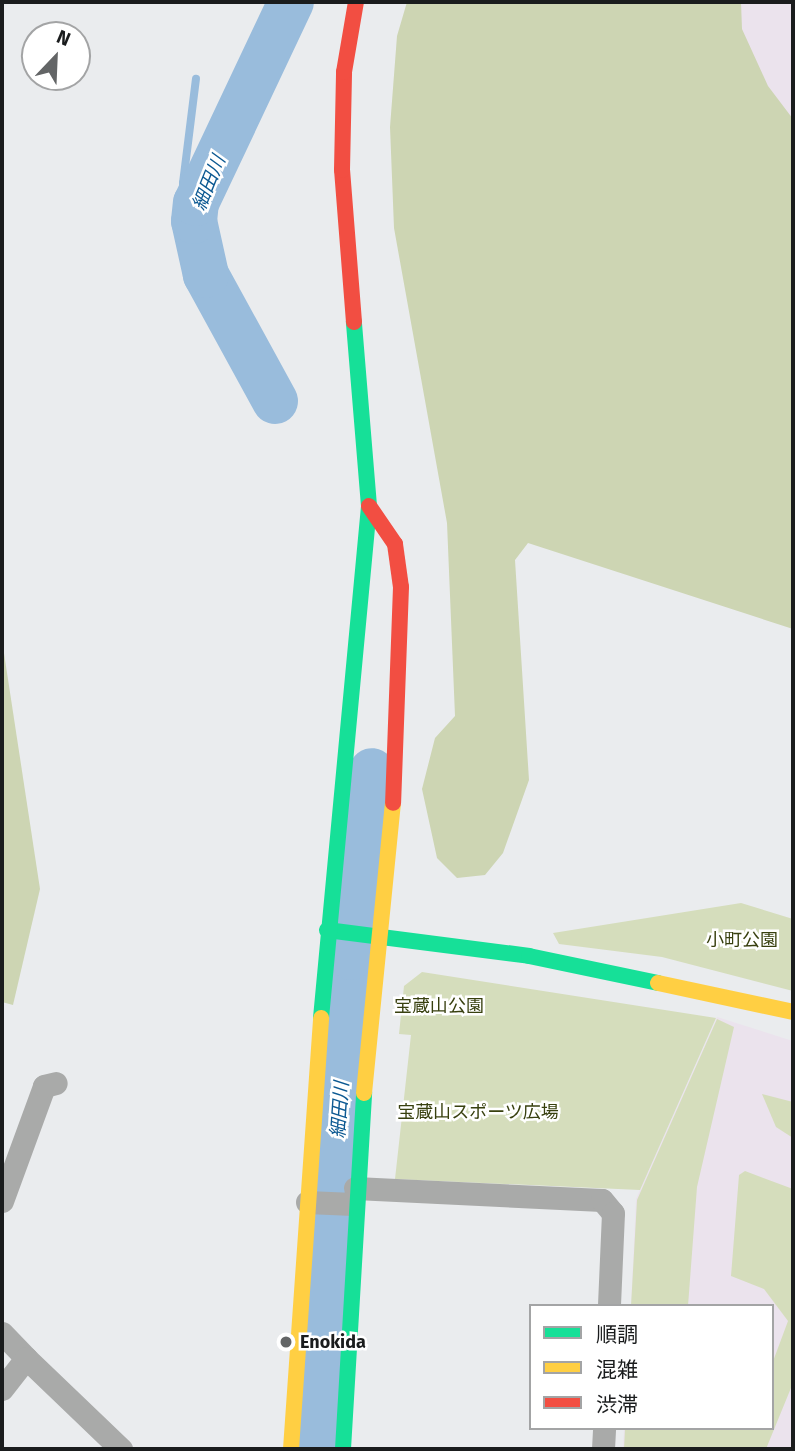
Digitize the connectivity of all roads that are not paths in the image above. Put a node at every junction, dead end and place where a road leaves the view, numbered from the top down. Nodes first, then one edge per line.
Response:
1 (356, 2) edge
2 (369, 506) junction
3 (333, 931) junction
4 (372, 936) junction
5 (793, 1012) edge
6 (56, 1083) dead end
7 (350, 1199) junction
8 (2, 1201) edge
9 (312, 1202) junction
10 (609, 1304) edge
11 (2, 1333) edge
12 (26, 1358) junction
13 (2, 1389) edge
14 (604, 1430) edge
15 (121, 1449) edge
16 (291, 1449) edge
17 (343, 1449) edge
18 (603, 1449) edge

1 - 2 street
2 - 3 street
2 - 4 street
3 - 4 street
3 - 9 street
4 - 5 street
4 - 7 street
6 - 8 street
7 - 9 street
7 - 10 street
7 - 17 street
9 - 16 street
11 - 12 street
12 - 13 street
12 - 15 street
14 - 18 street

